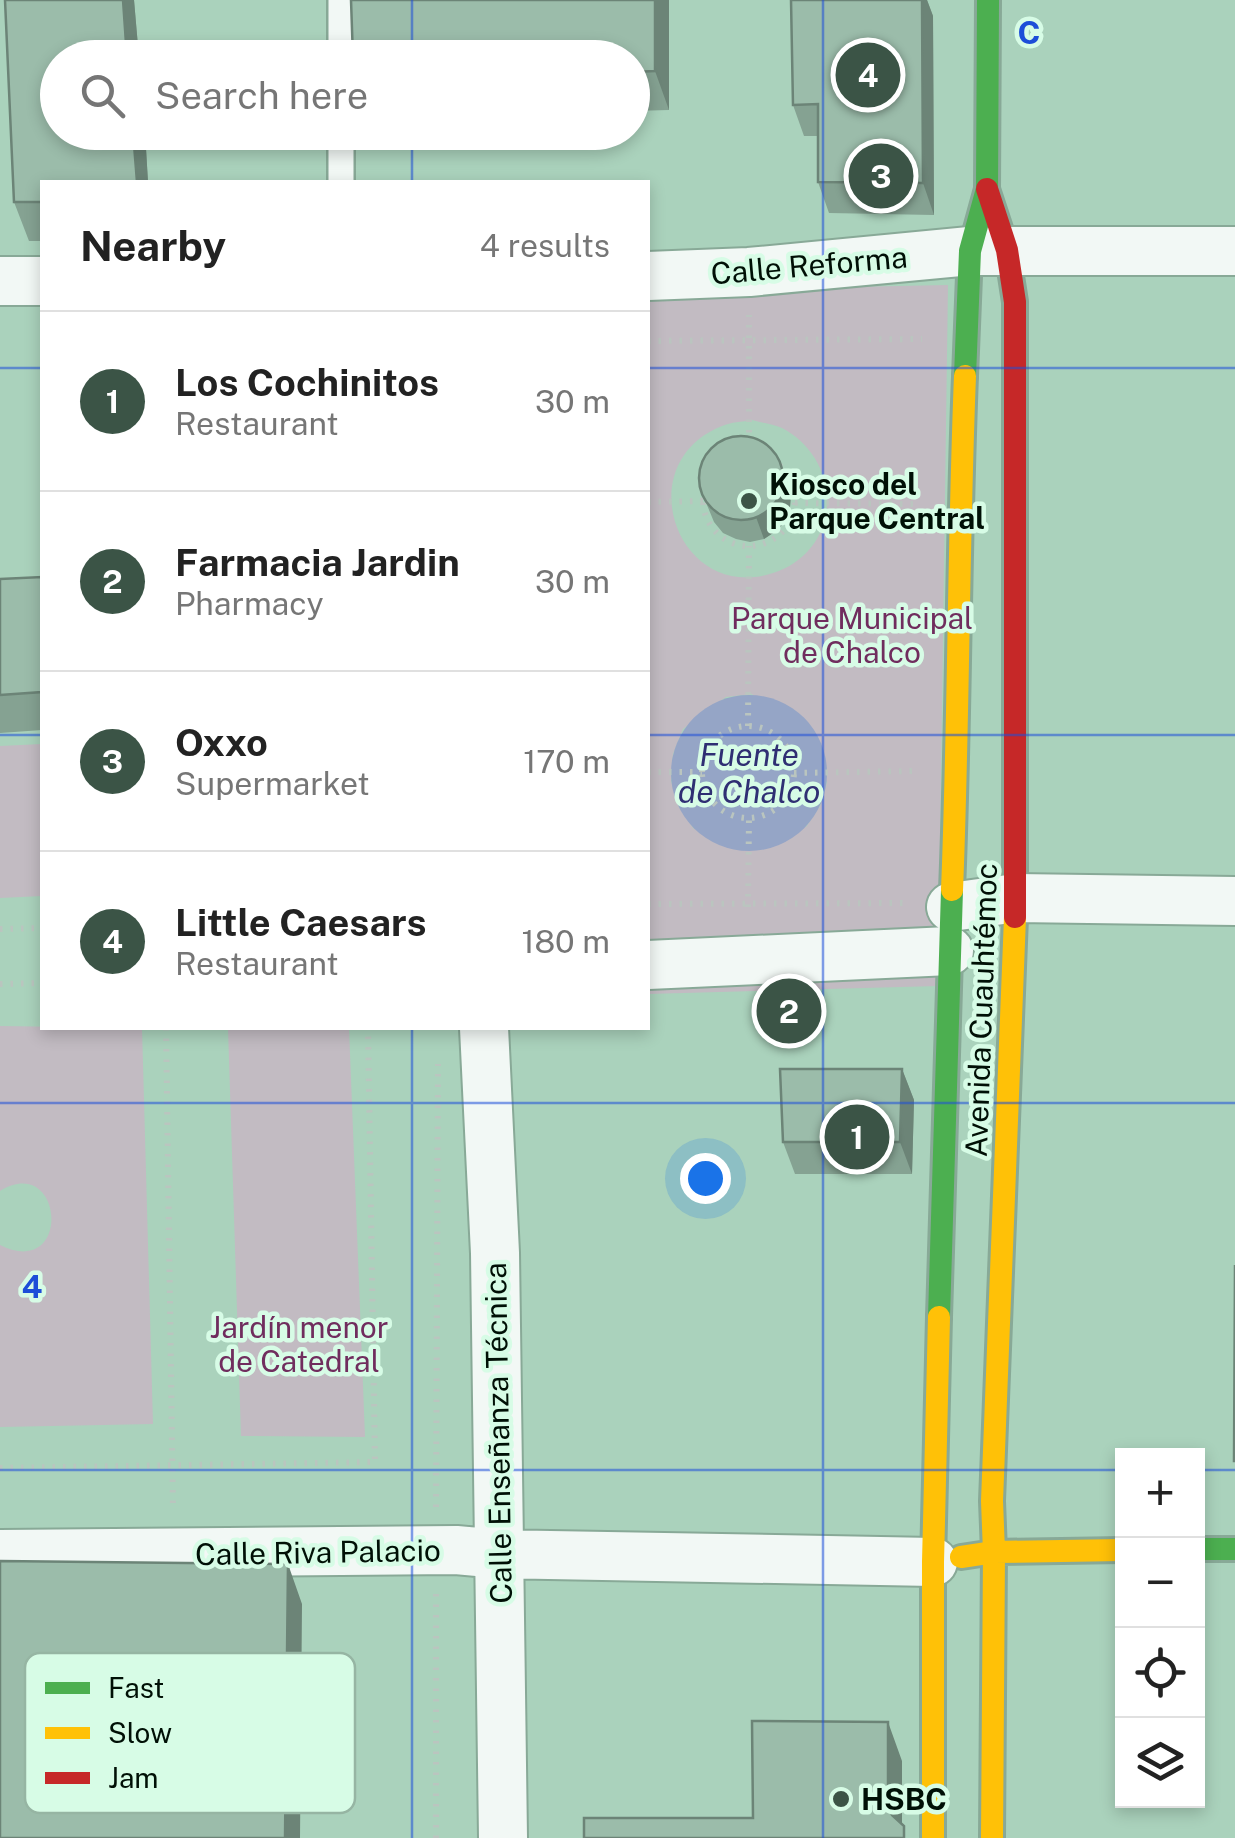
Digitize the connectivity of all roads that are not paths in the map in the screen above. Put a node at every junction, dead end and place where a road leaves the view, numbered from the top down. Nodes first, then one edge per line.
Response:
1 (341, 0) edge
2 (988, 0) edge
3 (341, 40) edge
4 (341, 150) edge
5 (341, 180) edge
6 (987, 188) junction
7 (989, 250) junction
8 (1235, 251) edge
9 (650, 276) edge
10 (0, 281) edge
11 (40, 281) edge
12 (1016, 898) junction
13 (1235, 901) edge
14 (938, 920) junction
15 (650, 965) edge
16 (484, 1030) edge
17 (1205, 1549) edge
18 (1235, 1549) edge
19 (1115, 1550) edge
20 (994, 1552) junction
21 (0, 1554) edge
22 (500, 1554) junction
23 (933, 1562) junction
24 (503, 1838) edge
25 (933, 1838) edge
26 (992, 1838) edge

1 - 3 lane
2 - 6 main road, Avenida Cuauhtémoc
4 - 5 lane
6 - 7 main road, Avenida Cuauhtémoc
6 - 7 main road, Avenida Cuauhtémoc
7 - 8 street, Calle Reforma
7 - 9 street, Calle Reforma
7 - 12 main road, Avenida Cuauhtémoc
7 - 14 main road, Avenida Cuauhtémoc
10 - 11 street
12 - 13 street
12 - 14 street
12 - 20 main road, Avenida Cuauhtémoc
14 - 15 street
14 - 23 main road, Avenida Cuauhtémoc
16 - 22 street, Calle Enseñanza Técnica
17 - 18 main road
19 - 20 main road, Calle Riva Palacio
20 - 23 main road, Calle Riva Palacio
20 - 26 main road, Avenida Cuauhtémoc
21 - 22 street, Calle Riva Palacio
22 - 23 street, Calle Riva Palacio
22 - 24 street, Calle Enseñanza Técnica
23 - 25 main road, Avenida Cuauhtémoc

